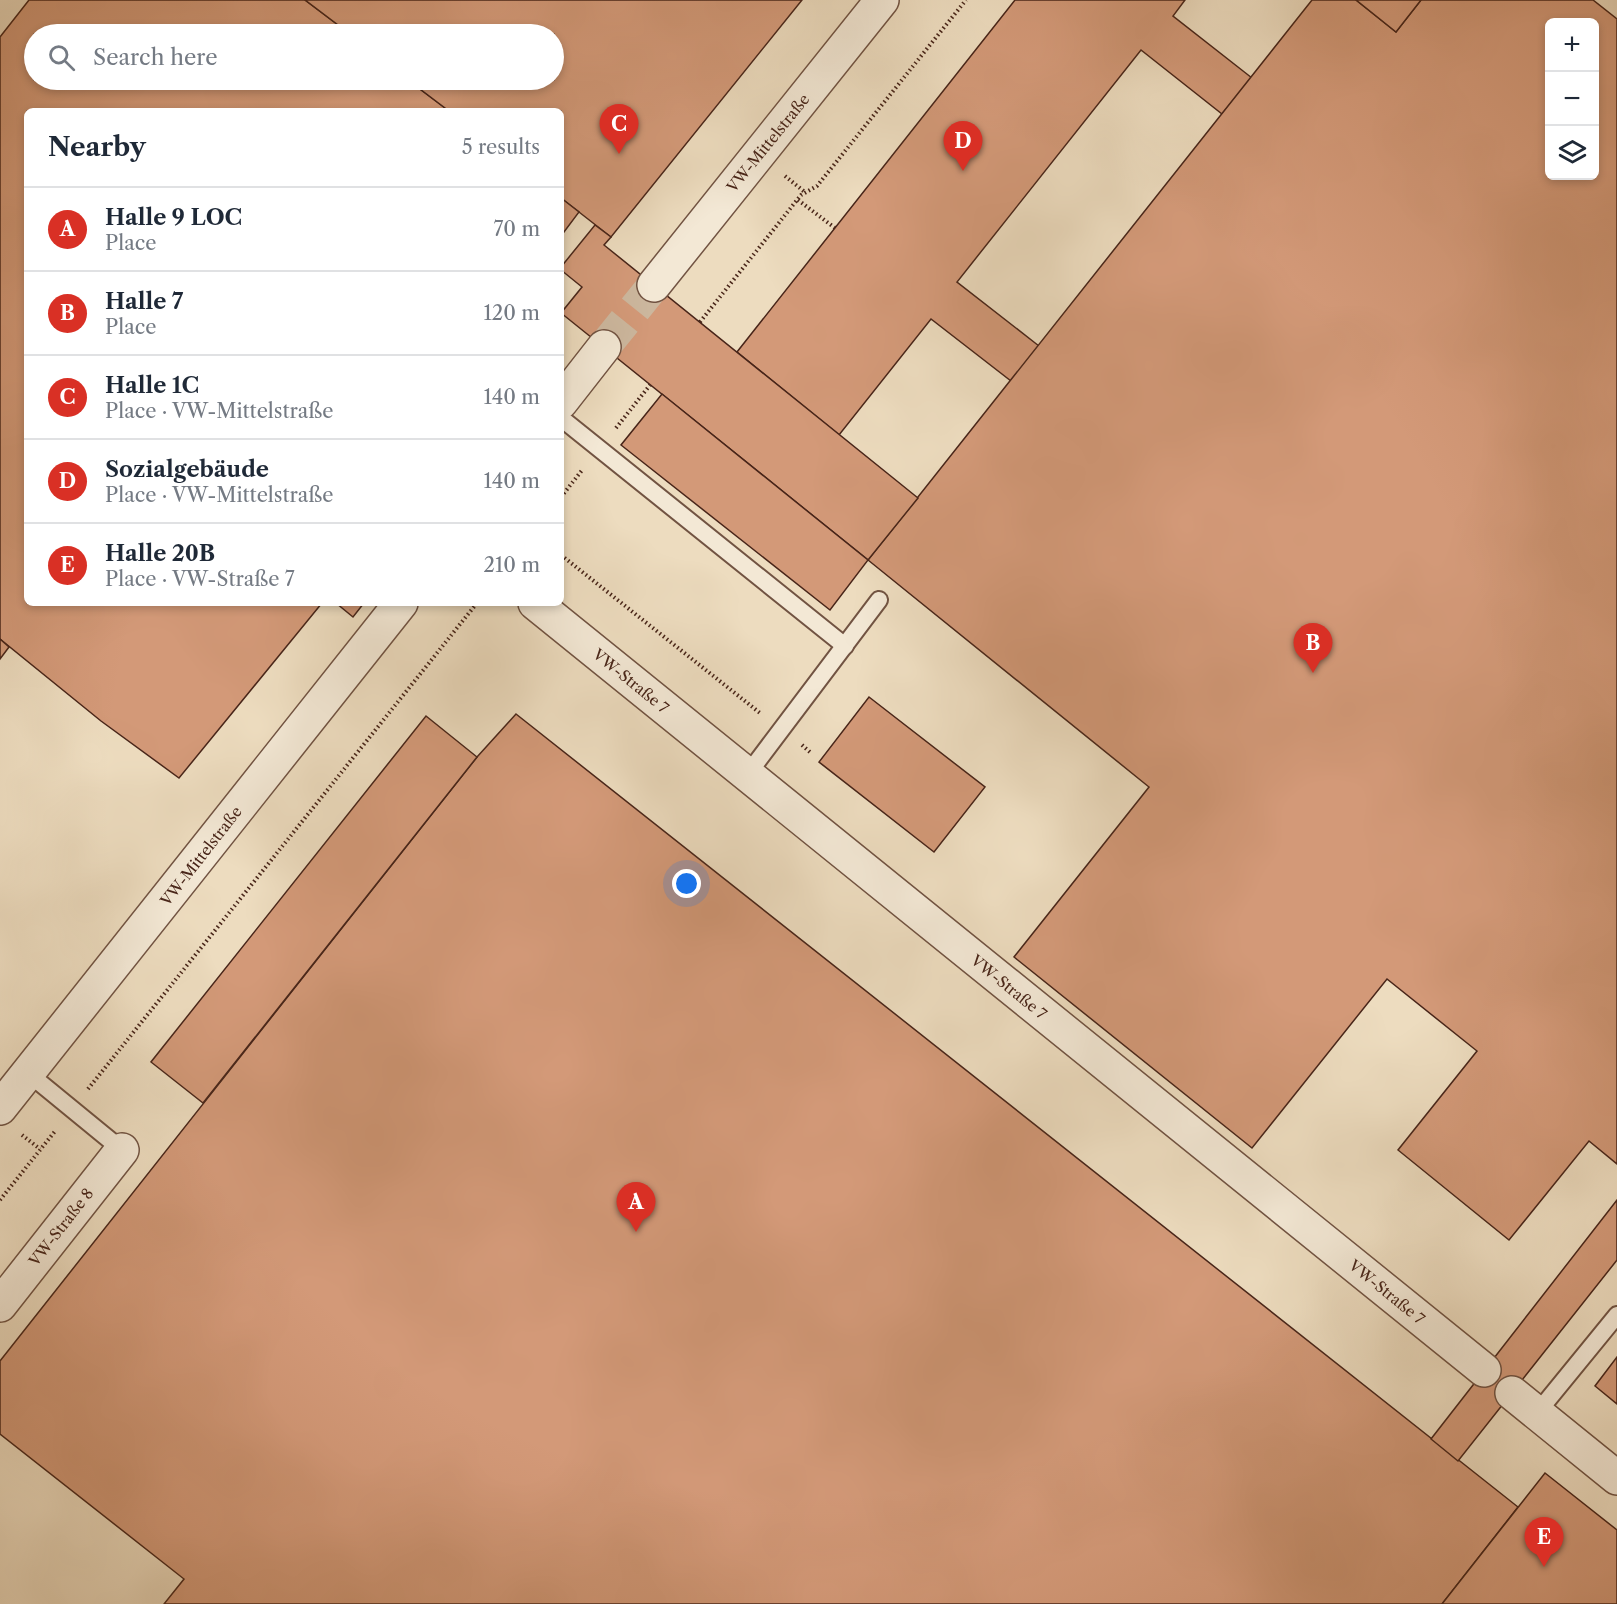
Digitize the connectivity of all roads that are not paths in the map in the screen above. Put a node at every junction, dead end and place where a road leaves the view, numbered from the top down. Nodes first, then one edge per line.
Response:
1 (882, 0) edge
2 (654, 285) tunnel mouth
3 (604, 347) tunnel mouth
4 (564, 398) edge
5 (564, 420) edge
6 (879, 600) dead end
7 (399, 606) edge
8 (539, 606) edge
9 (845, 646) junction
10 (747, 775) junction
11 (28, 1073) junction
12 (0, 1108) edge
13 (122, 1150) joint
14 (6, 1287) edge
15 (1617, 1315) edge
16 (1484, 1371) dead end
17 (1512, 1393) dead end
18 (1537, 1413) junction
19 (1617, 1478) edge

1 - 2 street, VW-Mittelstraße
3 - 4 street
5 - 9 lane
6 - 9 lane
7 - 11 street, VW-Mittelstraße
8 - 10 street, VW-Straße 7
9 - 10 lane
10 - 16 street, VW-Straße 7
11 - 12 street, VW-Mittelstraße
11 - 13 lane
13 - 14 street, VW-Straße 8
15 - 18 lane
17 - 18 street
18 - 19 street

